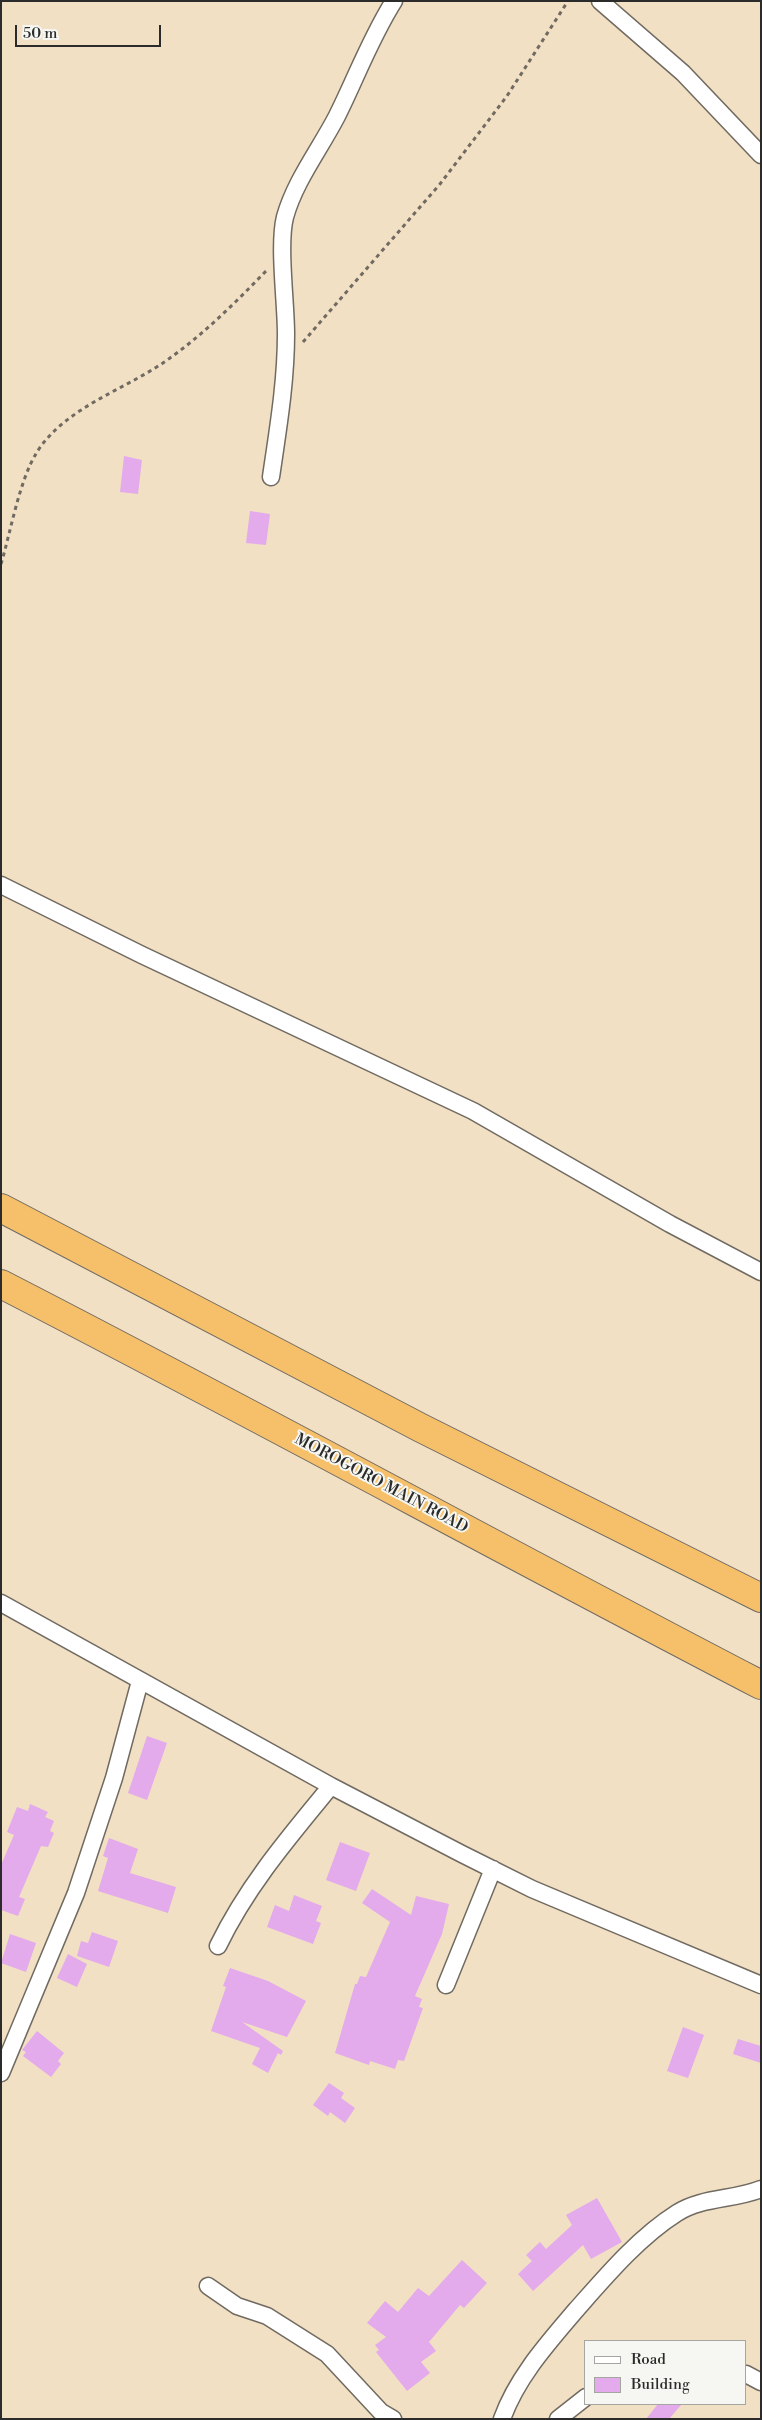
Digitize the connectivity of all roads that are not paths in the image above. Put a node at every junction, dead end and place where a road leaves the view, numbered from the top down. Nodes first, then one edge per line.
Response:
1 (394, 1) edge
2 (600, 1) edge
3 (761, 155) edge
4 (271, 476) dead end
5 (1, 885) edge
6 (1, 1208) edge
7 (761, 1272) edge
8 (1, 1284) edge
9 (761, 1598) edge
10 (1, 1603) edge
11 (140, 1681) junction
12 (761, 1685) edge
13 (330, 1786) junction
14 (493, 1869) junction
15 (218, 1946) dead end
16 (761, 1984) edge
17 (446, 1985) dead end
18 (1, 2073) edge
19 (761, 2189) edge
20 (208, 2286) dead end
21 (747, 2375) edge
22 (761, 2382) edge
23 (584, 2399) edge
24 (393, 2419) edge
25 (502, 2419) edge
26 (558, 2419) edge

1 - 4 street
2 - 3 street
5 - 7 street
6 - 9 highway
8 - 12 highway, MOROGORO MAIN ROAD
10 - 11 street
11 - 13 street
11 - 18 street
13 - 14 street
13 - 15 street
14 - 16 street
14 - 17 street
19 - 25 street
20 - 24 street
21 - 22 street
23 - 26 street

